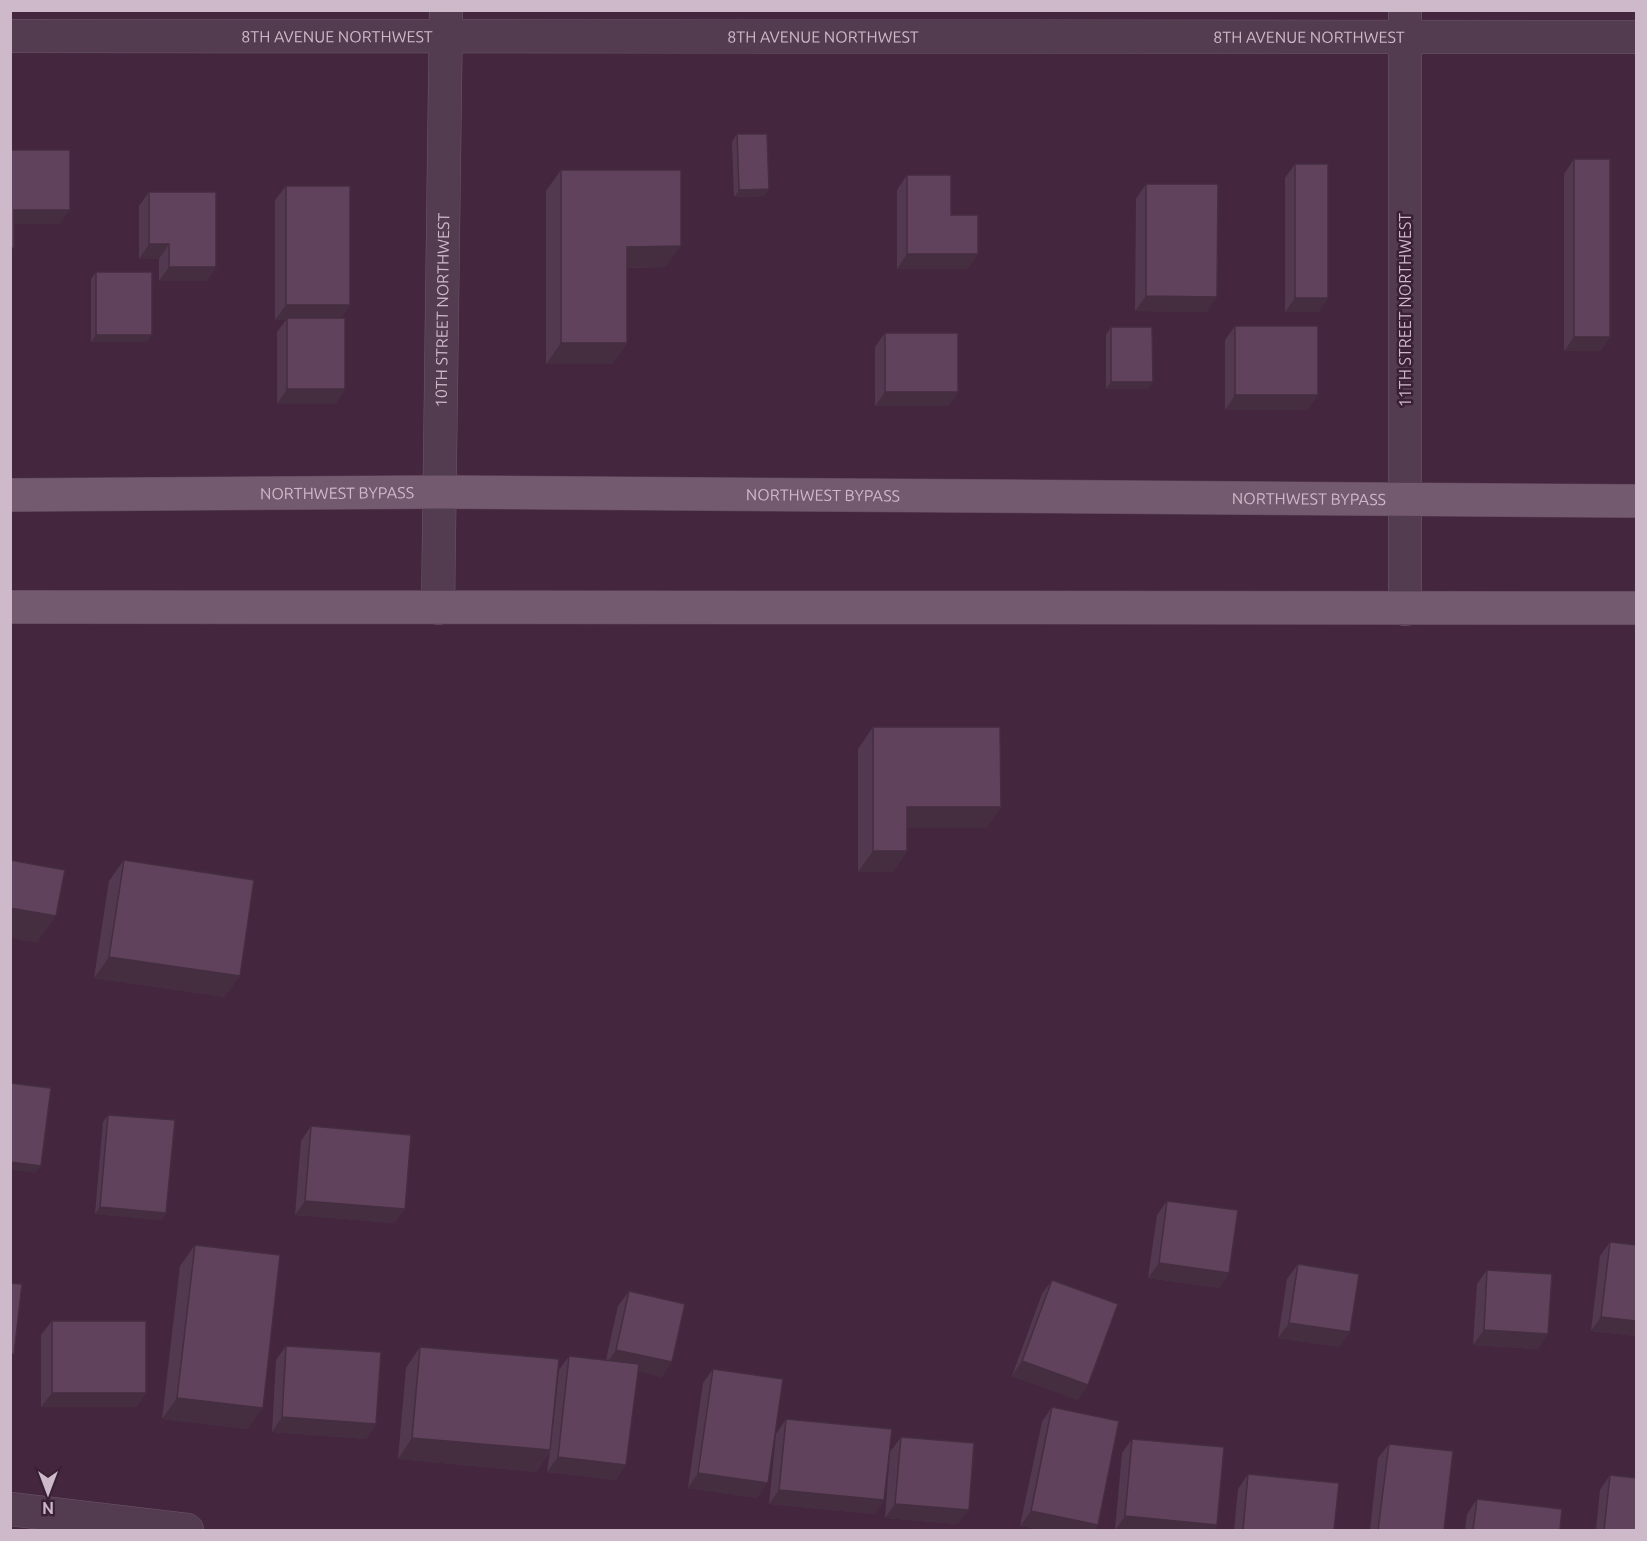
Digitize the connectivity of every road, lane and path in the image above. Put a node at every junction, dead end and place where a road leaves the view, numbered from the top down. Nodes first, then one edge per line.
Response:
1 (446, 23) edge
2 (1405, 23) edge
3 (10, 36) edge
4 (1636, 37) edge
5 (440, 492) junction
6 (10, 495) edge
7 (1405, 499) junction
8 (1636, 501) edge
9 (10, 607) edge
10 (438, 608) junction
11 (1636, 608) edge
12 (1405, 609) junction
13 (10, 1509) edge
14 (187, 1530) edge

1 - 2 street, 8TH AVENUE NORTHWEST
1 - 3 street, 8TH AVENUE NORTHWEST
1 - 5 street, 10TH STREET NORTHWEST
2 - 4 street, 8TH AVENUE NORTHWEST
2 - 7 street, 11TH STREET NORTHWEST
5 - 6 main road, NORTHWEST BYPASS
5 - 7 main road, NORTHWEST BYPASS
5 - 10 street, 10TH STREET NORTHWEST
7 - 8 main road, NORTHWEST BYPASS
7 - 12 street, 11TH STREET NORTHWEST
9 - 10 main road
10 - 12 main road
11 - 12 main road
13 - 14 street

